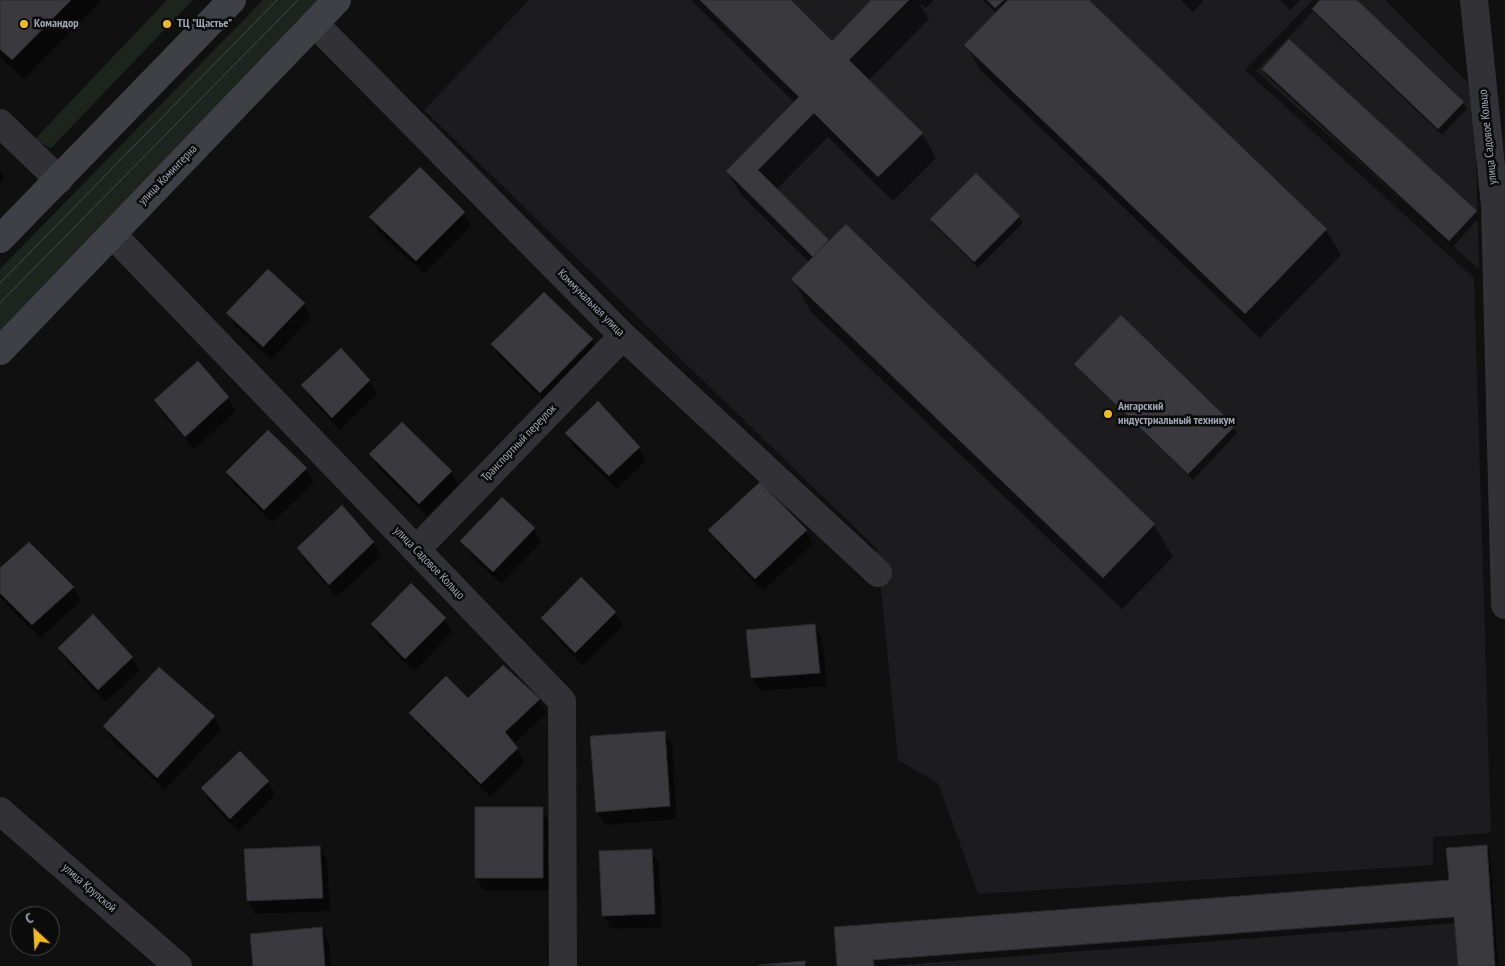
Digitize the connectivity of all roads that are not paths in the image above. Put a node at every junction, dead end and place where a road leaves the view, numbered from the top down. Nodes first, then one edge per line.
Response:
1 (232, 0) edge
2 (337, 0) edge
3 (1474, 0) edge
4 (314, 23) junction
5 (0, 123) edge
6 (59, 180) junction
7 (112, 234) junction
8 (0, 240) edge
9 (623, 336) junction
10 (0, 351) edge
11 (1504, 535) edge
12 (416, 550) junction
13 (878, 573) dead end
14 (1505, 605) edge
15 (0, 811) edge
16 (178, 966) edge
17 (563, 966) edge

1 - 6 street
2 - 4 street, улица Коминтерна
3 - 11 street, улица Садовое Кольцо
4 - 7 street, улица Коминтерна
4 - 9 street, Коммунальная улица
5 - 6 street
6 - 8 street
7 - 10 street, улица Коминтерна
7 - 12 street, улица Садовое Кольцо
9 - 12 street, Транспортный переулок
9 - 13 street, Коммунальная улица
11 - 14 street, улица Садовое Кольцо
12 - 17 street, улица Садовое Кольцо
15 - 16 street, улица Крупской

